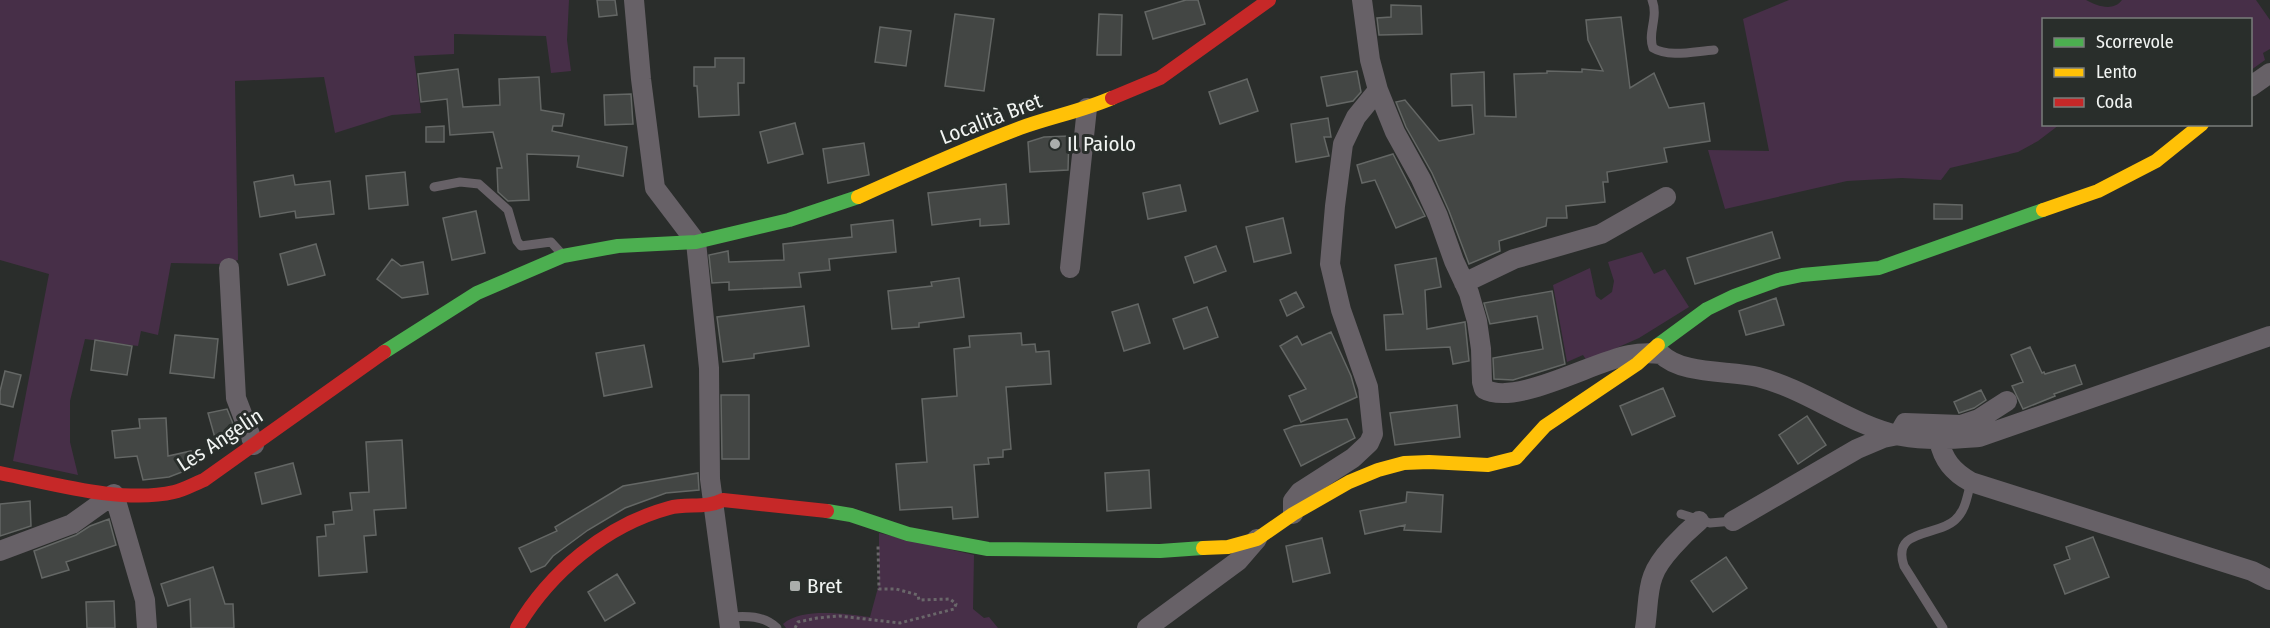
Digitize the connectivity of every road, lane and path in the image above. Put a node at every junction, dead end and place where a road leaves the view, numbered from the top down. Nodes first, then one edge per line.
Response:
1 (634, 0) edge
2 (1269, 0) edge
3 (1362, 0) edge
4 (1652, 0) edge
5 (1714, 50) dead end
6 (2270, 73) edge
7 (2252, 86) edge
8 (1378, 90) junction
9 (1087, 108) junction
10 (2200, 126) edge
11 (434, 187) dead end
12 (1666, 197) dead end
13 (702, 240) junction
14 (563, 256) junction
15 (229, 268) dead end
16 (1070, 268) dead end
17 (1464, 282) junction
18 (2270, 336) edge
19 (1648, 353) junction
20 (2007, 401) dead end
21 (1898, 435) junction
22 (1939, 440) junction
23 (254, 445) junction
24 (0, 473) edge
25 (1971, 482) junction
26 (114, 494) junction
27 (714, 505) junction
28 (1293, 514) junction
29 (1690, 518) joint
30 (1733, 521) joint
31 (879, 525) junction
32 (1257, 539) junction
33 (0, 551) edge
34 (2270, 580) edge
35 (730, 623) edge
36 (147, 628) edge
37 (517, 628) edge
38 (777, 628) edge
39 (795, 628) edge
40 (1147, 628) edge
41 (1645, 628) edge
42 (1943, 628) edge

1 - 13 street
2 - 9 street, Località Bret
3 - 8 street
4 - 5 lane
6 - 7 street
8 - 17 street
8 - 28 street
9 - 13 street, Località Bret
9 - 16 street
10 - 19 street
11 - 14 lane
12 - 17 street
13 - 14 street, Località Bret
13 - 27 street
14 - 23 street, Les Angelin
15 - 23 street
17 - 19 street
18 - 22 street
19 - 21 street
19 - 28 street
20 - 21 street
21 - 22 street
21 - 30 street
22 - 25 street
23 - 26 street, Les Angelin
24 - 26 street, Les Angelin
25 - 34 street
25 - 42 lane
26 - 33 street
26 - 36 street
27 - 31 street
27 - 35 street
27 - 37 street
28 - 32 street
29 - 30 lane
29 - 41 street
31 - 32 street
31 - 39 path
32 - 40 street
35 - 38 lane

